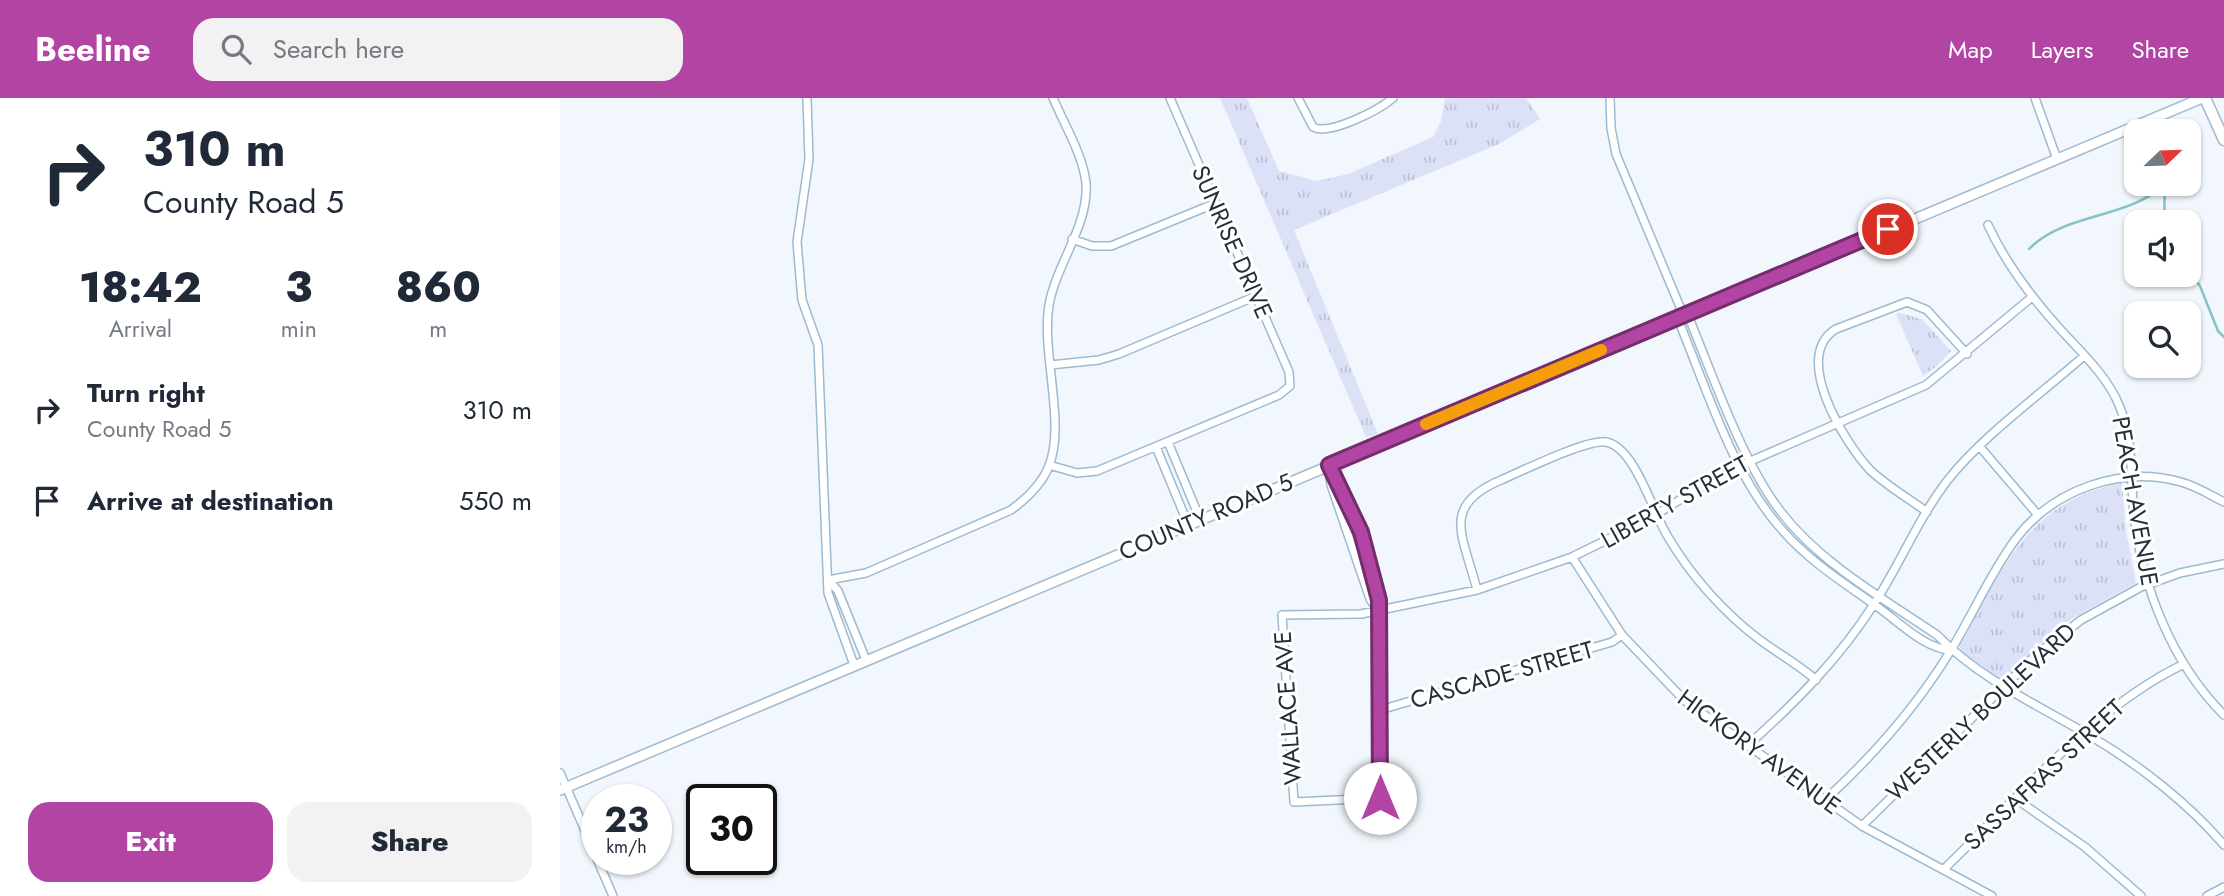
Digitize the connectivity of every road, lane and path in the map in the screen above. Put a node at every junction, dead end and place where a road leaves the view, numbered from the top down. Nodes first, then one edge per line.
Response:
1 (807, 98) edge
2 (1170, 98) edge
3 (1298, 98) edge
4 (1393, 98) edge
5 (1610, 98) edge
6 (2035, 98) edge
7 (2203, 98) edge
8 (1055, 99) edge
9 (2224, 140) edge
10 (2057, 159) junction
11 (1216, 203) junction
12 (1989, 225) dead end
13 (1072, 239) junction
14 (1256, 296) junction
15 (2032, 298) junction
16 (1682, 315) junction
17 (1967, 354) junction
18 (2084, 356) junction
19 (1050, 365) junction
20 (1839, 423) junction
21 (1168, 442) junction
22 (1156, 447) junction
23 (1980, 447) junction
24 (1750, 460) junction
25 (1049, 465) junction
26 (1329, 465) junction
27 (1740, 466) junction
28 (2132, 477) junction
29 (2224, 502) edge
30 (1927, 512) junction
31 (1656, 515) junction
32 (2038, 515) junction
33 (1200, 519) junction
34 (1188, 524) junction
35 (1572, 557) junction
36 (2224, 565) edge
37 (828, 580) junction
38 (2148, 585) junction
39 (1477, 590) junction
40 (1880, 595) junction
41 (1874, 604) junction
42 (1378, 611) junction
43 (1282, 615) joint
44 (1622, 635) junction
45 (1951, 650) junction
46 (866, 660) junction
47 (2184, 664) junction
48 (854, 665) junction
49 (1816, 680) junction
50 (2005, 688) junction
51 (1380, 710) junction
52 (2224, 715) edge
53 (2085, 734) junction
54 (1747, 746) junction
55 (560, 773) edge
56 (563, 788) edge
57 (2016, 799) junction
58 (1825, 800) junction
59 (581, 825) edge
60 (1861, 825) junction
61 (2222, 839) edge
62 (1944, 869) junction
63 (604, 875) edge
64 (2224, 887) edge
65 (613, 896) edge
66 (1992, 896) edge
67 (2141, 896) edge
68 (2207, 896) edge

1 - 37 street
2 - 11 street, SUNRISE DRIVE
3 - 4 street
5 - 16 street
6 - 10 street
7 - 9 main road
7 - 10 street, COUNTY ROAD 5
8 - 13 street
10 - 16 street, COUNTY ROAD 5
11 - 13 street
11 - 14 street, SUNRISE DRIVE
12 - 15 street, PEACH AVENUE
13 - 19 street
14 - 19 street
14 - 21 street, SUNRISE DRIVE
15 - 17 street, LIBERTY STREET
15 - 18 street, PEACH AVENUE
16 - 24 street
16 - 26 street, COUNTY ROAD 5
16 - 27 street
17 - 20 street, LIBERTY STREET
17 - 20 street
18 - 23 street
18 - 28 street, PEACH AVENUE
19 - 25 street
20 - 24 street, LIBERTY STREET
20 - 30 street
21 - 22 street
21 - 33 street
22 - 25 street
22 - 34 street
23 - 30 street
23 - 32 street
24 - 27 street, LIBERTY STREET
24 - 40 street
25 - 37 street
26 - 33 street, COUNTY ROAD 5
26 - 42 street
27 - 31 street, LIBERTY STREET
27 - 41 street
28 - 29 street, WESTERLY BOULEVARD
28 - 32 street, WESTERLY BOULEVARD
28 - 38 street, PEACH AVENUE
30 - 40 street
31 - 35 street, LIBERTY STREET
31 - 39 street
31 - 49 street
32 - 45 street, WESTERLY BOULEVARD
33 - 34 street, COUNTY ROAD 5
34 - 46 street, COUNTY ROAD 5
35 - 39 street, LIBERTY STREET
35 - 44 street, HICKORY AVENUE
36 - 38 street, WESTERLY BOULEVARD
37 - 46 street
37 - 48 street
38 - 47 street, PEACH AVENUE
38 - 50 street, WESTERLY BOULEVARD
39 - 42 street, LIBERTY STREET
40 - 41 street
40 - 45 street
41 - 45 street
41 - 49 street
42 - 43 street, LIBERTY STREET
42 - 51 street
43 - 51 street, WALLACE AVE
44 - 51 street, CASCADE STREET
44 - 54 street, HICKORY AVENUE
45 - 50 street
45 - 58 street, WESTERLY BOULEVARD
46 - 48 street, COUNTY ROAD 5
47 - 52 street, PEACH AVENUE
47 - 53 street, SASSAFRAS STREET
48 - 56 street, COUNTY ROAD 5
49 - 54 street
50 - 53 street
50 - 60 street, WESTERLY BOULEVARD
53 - 57 street, SASSAFRAS STREET
53 - 61 street
54 - 58 street, HICKORY AVENUE
55 - 56 street
56 - 59 street
57 - 62 street, SASSAFRAS STREET
57 - 67 street
58 - 60 street, HICKORY AVENUE
60 - 62 street, HICKORY AVENUE
62 - 66 street, HICKORY AVENUE
63 - 65 street
64 - 68 street

